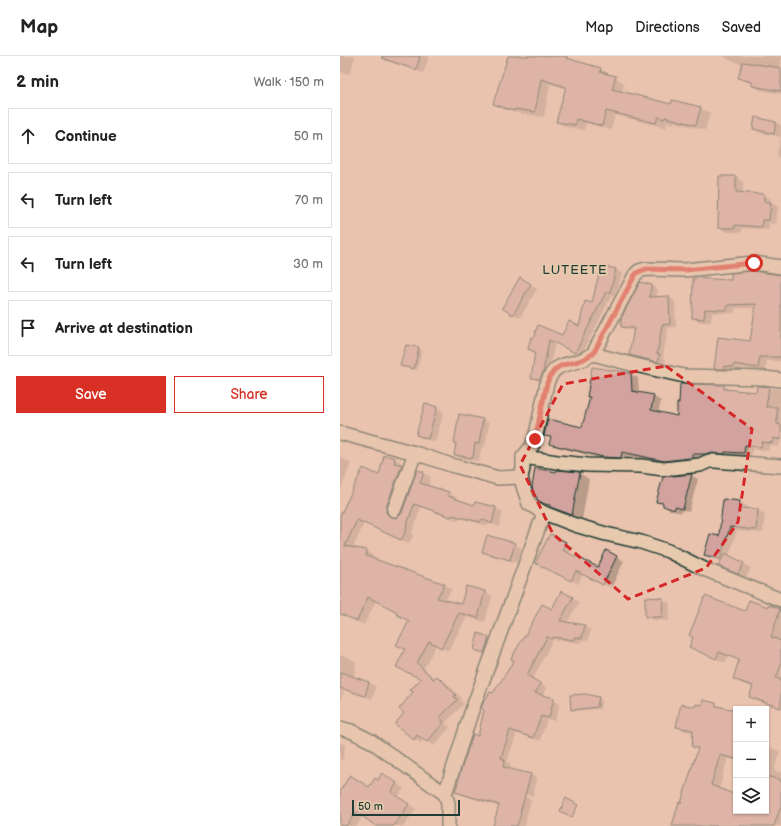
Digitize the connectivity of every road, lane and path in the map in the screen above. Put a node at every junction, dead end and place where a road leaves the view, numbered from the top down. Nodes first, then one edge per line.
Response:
1 (781, 266) edge
2 (593, 354) junction
3 (781, 380) edge
4 (340, 432) edge
5 (415, 454) junction
6 (523, 457) junction
7 (781, 466) edge
8 (521, 477) junction
9 (394, 510) dead end
10 (544, 513) junction
11 (781, 600) edge
12 (340, 728) edge
13 (445, 794) junction
14 (448, 826) edge

1 - 2 street
2 - 3 street
2 - 6 street
4 - 5 street
5 - 8 street
5 - 9 street
6 - 7 street
6 - 8 street
8 - 10 street
10 - 11 street
10 - 13 street
12 - 13 street
13 - 14 street

